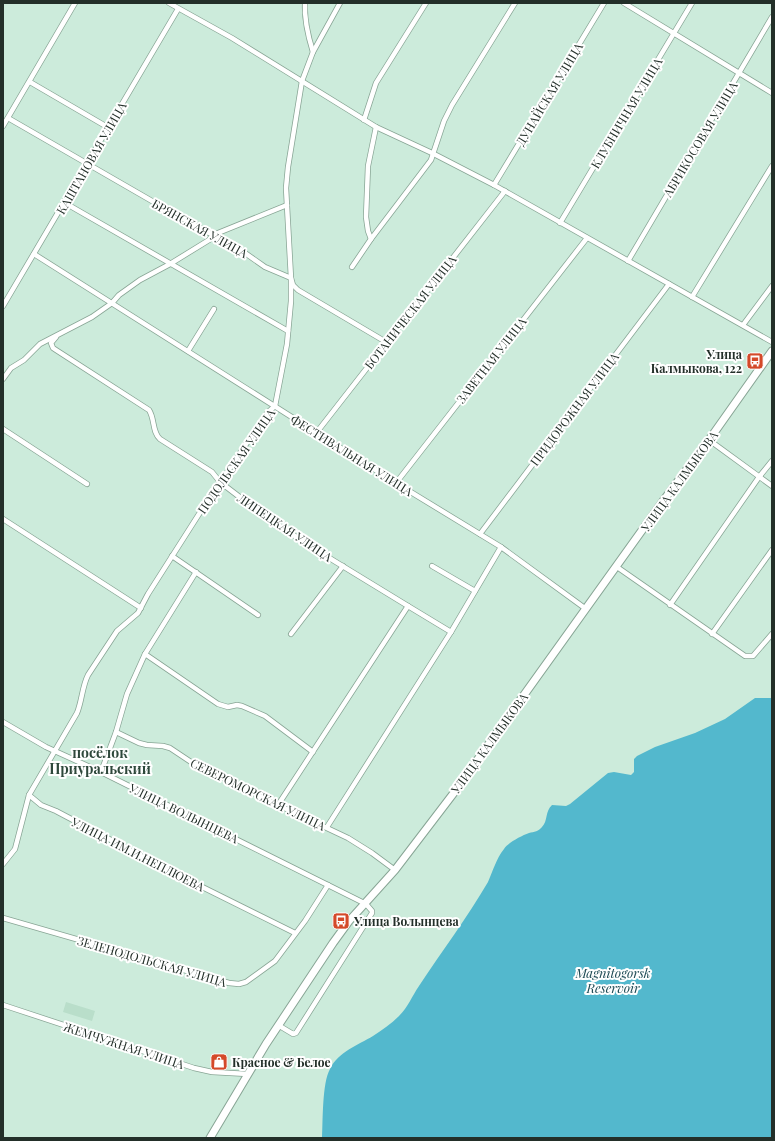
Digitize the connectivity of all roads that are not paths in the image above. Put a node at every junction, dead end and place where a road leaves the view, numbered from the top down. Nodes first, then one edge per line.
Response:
1 (75, 3) edge
2 (170, 3) edge
3 (305, 3) edge
4 (340, 3) edge
5 (426, 3) edge
6 (515, 3) edge
7 (604, 3) edge
8 (624, 3) edge
9 (692, 3) edge
10 (178, 9) junction
11 (772, 18) edge
12 (674, 32) junction
13 (313, 52) junction
14 (739, 73) junction
15 (302, 81) junction
16 (30, 82) junction
17 (772, 93) edge
18 (8, 118) junction
19 (364, 120) junction
20 (3, 126) edge
21 (376, 127) junction
22 (109, 128) junction
23 (432, 153) junction
24 (87, 164) junction
25 (772, 166) edge
26 (494, 185) junction
27 (505, 191) junction
28 (64, 203) junction
29 (287, 205) junction
30 (560, 223) junction
31 (213, 235) junction
32 (587, 238) junction
33 (371, 239) junction
34 (34, 254) junction
35 (628, 261) junction
36 (170, 264) junction
37 (352, 266) dead end
38 (291, 278) junction
39 (669, 284) junction
40 (772, 286) edge
41 (692, 297) junction
42 (112, 303) junction
43 (3, 306) edge
44 (214, 309) dead end
45 (743, 325) junction
46 (288, 331) junction
47 (56, 337) junction
48 (386, 342) junction
49 (772, 342) edge
50 (772, 350) edge
51 (188, 351) junction
52 (3, 379) edge
53 (274, 406) junction
54 (3, 429) edge
55 (317, 432) junction
56 (709, 440) junction
57 (772, 461) edge
58 (759, 477) junction
59 (220, 482) junction
60 (396, 483) junction
61 (86, 484) dead end
62 (772, 486) edge
63 (3, 519) edge
64 (480, 534) junction
65 (501, 547) junction
66 (772, 550) edge
67 (172, 556) junction
68 (343, 566) junction
69 (432, 566) dead end
70 (617, 567) junction
71 (196, 572) junction
72 (475, 591) junction
73 (670, 605) junction
74 (408, 606) junction
75 (141, 608) junction
76 (586, 609) junction
77 (258, 615) dead end
78 (451, 632) junction
79 (291, 634) dead end
80 (712, 634) junction
81 (772, 634) edge
82 (145, 654) junction
83 (3, 722) edge
84 (116, 732) junction
85 (55, 751) junction
86 (313, 752) junction
87 (101, 772) junction
88 (28, 795) junction
89 (278, 805) junction
90 (327, 827) junction
91 (3, 864) edge
92 (395, 870) junction
93 (328, 885) junction
94 (366, 904) junction
95 (3, 918) edge
96 (294, 934) junction
97 (3, 1005) edge
98 (278, 1025) junction
99 (248, 1074) junction
100 (210, 1138) edge

1 - 16 street
2 - 10 street
3 - 13 street
4 - 13 street, ПОДОЛЬСКАЯ УЛИЦА
5 - 19 street
6 - 23 street
7 - 26 street, ДУНАЙСКАЯ УЛИЦА
8 - 12 street
9 - 12 street, КЛУБНИЧНАЯ УЛИЦА
10 - 15 street
10 - 22 street, КАШТАНОВАЯ УЛИЦА
11 - 14 street, АБРИКОСОВАЯ УЛИЦА
12 - 14 street
12 - 30 street, КЛУБНИЧНАЯ УЛИЦА
13 - 15 street, ПОДОЛЬСКАЯ УЛИЦА
14 - 17 street
14 - 35 street, АБРИКОСОВАЯ УЛИЦА
15 - 19 street
15 - 29 street, ПОДОЛЬСКАЯ УЛИЦА
16 - 18 street
16 - 22 street
18 - 20 street
18 - 24 street, БРЯНСКАЯ УЛИЦА
19 - 21 street
21 - 23 street
21 - 33 street
22 - 24 street, КАШТАНОВАЯ УЛИЦА
23 - 26 street
23 - 33 street
24 - 28 street, КАШТАНОВАЯ УЛИЦА
24 - 31 street, БРЯНСКАЯ УЛИЦА
25 - 41 street
26 - 27 street
27 - 30 street
27 - 48 street, БОТАНИЧЕСКАЯ УЛИЦА
28 - 34 street, КАШТАНОВАЯ УЛИЦА
28 - 36 street
29 - 31 street
29 - 38 street, ПОДОЛЬСКАЯ УЛИЦА
30 - 32 street
31 - 36 street
31 - 38 street, БРЯНСКАЯ УЛИЦА
32 - 35 street
32 - 60 street, ЗАВЕТНАЯ УЛИЦА
33 - 37 street
34 - 42 street, ФЕСТИВАЛЬНАЯ УЛИЦА
34 - 43 street, КАШТАНОВАЯ УЛИЦА
35 - 39 street
36 - 42 street
36 - 46 street
38 - 46 street, ПОДОЛЬСКАЯ УЛИЦА
38 - 48 street, БРЯНСКАЯ УЛИЦА
39 - 41 street
39 - 64 street, ПРИДОРОЖНАЯ УЛИЦА
40 - 45 street
41 - 45 street
42 - 47 street
42 - 51 street, ФЕСТИВАЛЬНАЯ УЛИЦА
44 - 51 street
45 - 49 street
46 - 53 street, ПОДОЛЬСКАЯ УЛИЦА
47 - 52 street
47 - 59 street, ЛИПЕЦКАЯ УЛИЦА
48 - 55 street, БОТАНИЧЕСКАЯ УЛИЦА
50 - 56 main road, УЛИЦА КАЛМЫКОВА
51 - 53 street, ФЕСТИВАЛЬНАЯ УЛИЦА
53 - 55 street, ФЕСТИВАЛЬНАЯ УЛИЦА
53 - 59 street, ПОДОЛЬСКАЯ УЛИЦА
54 - 61 street
55 - 60 street, ФЕСТИВАЛЬНАЯ УЛИЦА
56 - 58 street
56 - 70 main road, УЛИЦА КАЛМЫКОВА
57 - 58 street
58 - 62 street
58 - 73 street
59 - 67 street, ПОДОЛЬСКАЯ УЛИЦА
59 - 68 street, ЛИПЕЦКАЯ УЛИЦА
60 - 64 street, ФЕСТИВАЛЬНАЯ УЛИЦА
63 - 75 street
64 - 65 street, ФЕСТИВАЛЬНАЯ УЛИЦА
65 - 72 street
65 - 76 street, ФЕСТИВАЛЬНАЯ УЛИЦА
66 - 80 street
67 - 71 street
67 - 75 street, ПОДОЛЬСКАЯ УЛИЦА
68 - 74 street, ЛИПЕЦКАЯ УЛИЦА
68 - 79 street
69 - 72 street
70 - 73 street
70 - 76 main road, УЛИЦА КАЛМЫКОВА
71 - 77 street
71 - 82 street
72 - 78 street
73 - 80 street
74 - 78 street, ЛИПЕЦКАЯ УЛИЦА
74 - 86 street
75 - 85 street, ПОДОЛЬСКАЯ УЛИЦА
76 - 92 main road, УЛИЦА КАЛМЫКОВА
78 - 90 street
80 - 81 street
82 - 84 street
82 - 86 street
83 - 85 street, УЛИЦА ВОЛЫНЦЕВА
84 - 87 street
84 - 89 street, СЕВЕРОМОРСКАЯ УЛИЦА
85 - 87 street, УЛИЦА ВОЛЫНЦЕВА
85 - 88 street
86 - 89 street
87 - 93 street, УЛИЦА ВОЛЫНЦЕВА
88 - 91 street
88 - 96 street, УЛИЦА ИМ.И.НЕПЛЮЕВА
89 - 90 street, СЕВЕРОМОРСКАЯ УЛИЦА
90 - 92 street, СЕВЕРОМОРСКАЯ УЛИЦА
92 - 94 main road, УЛИЦА КАЛМЫКОВА
93 - 94 street, УЛИЦА ВОЛЫНЦЕВА
93 - 96 street, ЗЕЛЕНОДОЛЬСКАЯ УЛИЦА
94 - 98 main road, УЛИЦА КАЛМЫКОВА
94 - 98 street
95 - 96 street, ЗЕЛЕНОДОЛЬСКАЯ УЛИЦА
97 - 99 street, ЖЕМЧУЖНАЯ УЛИЦА
98 - 99 main road, УЛИЦА КАЛМЫКОВА
99 - 100 main road, УЛИЦА КАЛМЫКОВА

